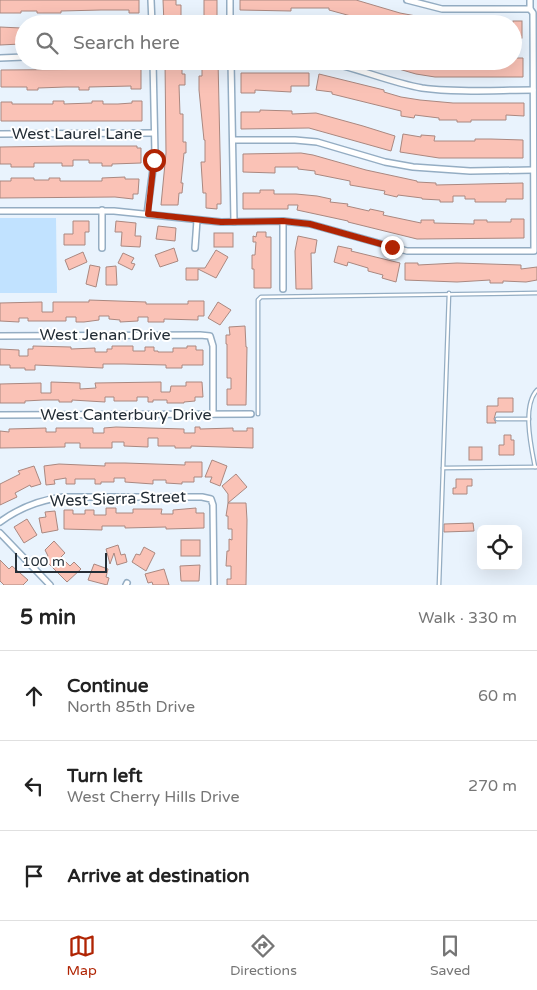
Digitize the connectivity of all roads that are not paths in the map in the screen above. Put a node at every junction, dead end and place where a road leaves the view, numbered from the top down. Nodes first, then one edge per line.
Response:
1 (151, 0) edge
2 (230, 0) edge
3 (407, 0) edge
4 (433, 0) edge
5 (530, 0) edge
6 (431, 7) junction
7 (530, 9) junction
8 (152, 15) edge
9 (230, 15) edge
10 (535, 54) edge
11 (15, 57) edge
12 (0, 58) edge
13 (153, 70) edge
14 (231, 70) edge
15 (357, 70) edge
16 (533, 90) junction
17 (154, 133) junction
18 (0, 134) edge
19 (233, 140) junction
20 (533, 170) junction
21 (535, 206) edge
22 (102, 210) junction
23 (0, 211) edge
24 (148, 214) junction
25 (197, 220) junction
26 (283, 221) junction
27 (234, 222) junction
28 (102, 248) dead end
29 (195, 248) dead end
30 (283, 289) dead end
31 (449, 293) junction
32 (537, 293) edge
33 (0, 336) edge
34 (537, 390) edge
35 (213, 414) junction
36 (251, 414) dead end
37 (258, 414) dead end
38 (0, 415) edge
39 (529, 419) junction
40 (497, 420) dead end
41 (536, 467) edge
42 (443, 468) junction
43 (0, 522) edge
44 (0, 533) edge
45 (50, 585) edge
46 (214, 585) edge
47 (439, 585) edge

1 - 8 street
2 - 9 street
3 - 6 street
4 - 6 street
5 - 7 street
6 - 7 street
7 - 10 street
10 - 16 street
11 - 12 street
13 - 17 street
14 - 19 street
15 - 16 street
16 - 20 street
17 - 18 street, West Laurel Lane
17 - 24 street
19 - 20 street
19 - 27 street
20 - 21 street
21 - 26 street
22 - 23 street
22 - 24 street
22 - 28 street
24 - 25 street
25 - 27 street
25 - 29 street
26 - 27 street
26 - 30 street
31 - 32 lane
31 - 37 lane
31 - 42 lane
33 - 35 street, West Jenan Drive
34 - 39 lane
35 - 36 street, West Canterbury Drive
35 - 38 street, West Canterbury Drive
39 - 40 lane
39 - 41 lane
41 - 42 lane
42 - 47 lane
43 - 46 street, West Sierra Street
44 - 45 street

